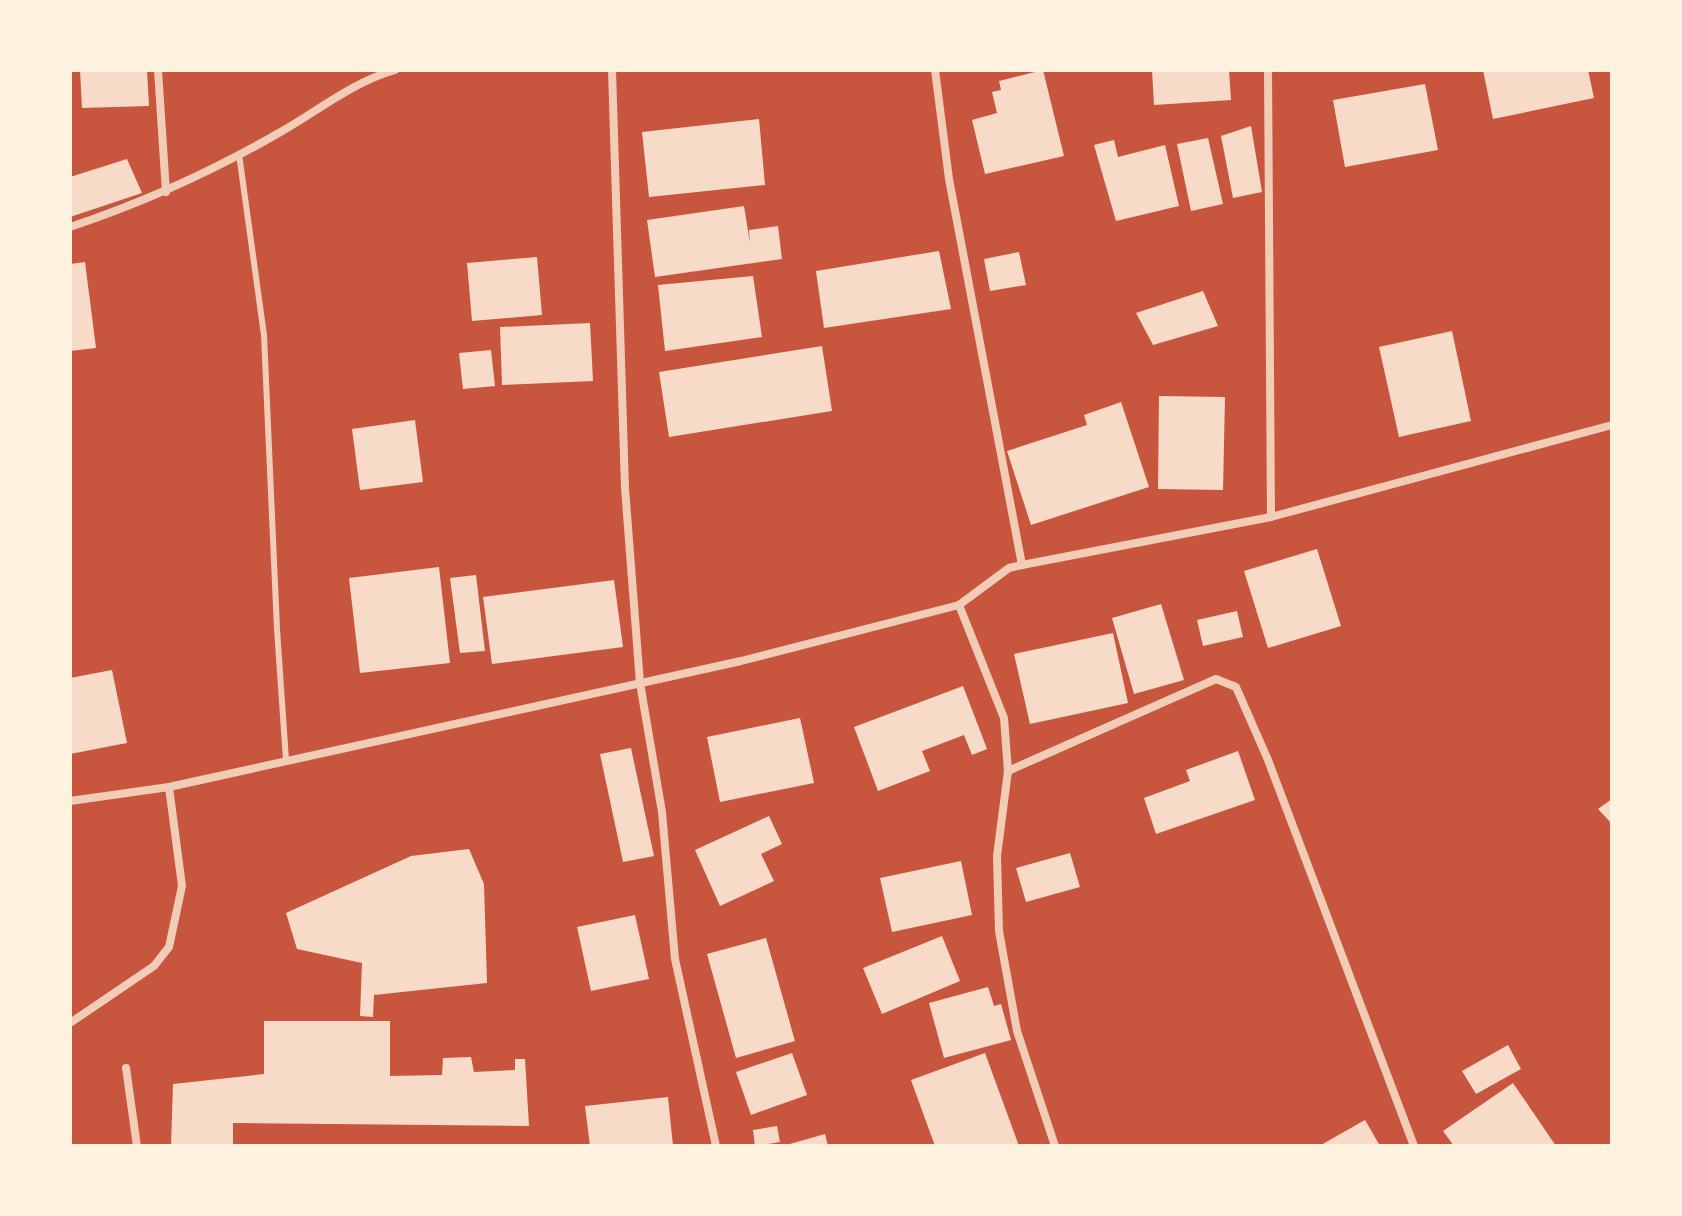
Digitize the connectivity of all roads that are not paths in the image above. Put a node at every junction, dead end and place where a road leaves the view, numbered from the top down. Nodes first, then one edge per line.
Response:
1 (158, 70) edge
2 (395, 70) edge
3 (612, 70) edge
4 (935, 70) edge
5 (1268, 70) edge
6 (239, 154) junction
7 (166, 192) junction
8 (70, 227) edge
9 (1612, 425) edge
10 (1271, 517) junction
11 (1022, 565) junction
12 (959, 605) junction
13 (640, 683) junction
14 (286, 760) junction
15 (1008, 771) junction
16 (169, 787) junction
17 (70, 801) edge
18 (70, 1023) edge
19 (126, 1068) dead end
20 (137, 1146) edge
21 (716, 1146) edge
22 (1055, 1146) edge
23 (1414, 1146) edge

1 - 7 street
2 - 6 street
3 - 13 street
4 - 11 street
5 - 10 street
6 - 7 street
6 - 14 lane
7 - 8 street
9 - 10 street
10 - 11 street
11 - 12 street
12 - 13 street
12 - 15 street
13 - 14 street
13 - 21 street
14 - 16 street
15 - 22 street
15 - 23 street
16 - 17 street
16 - 18 street
19 - 20 street

